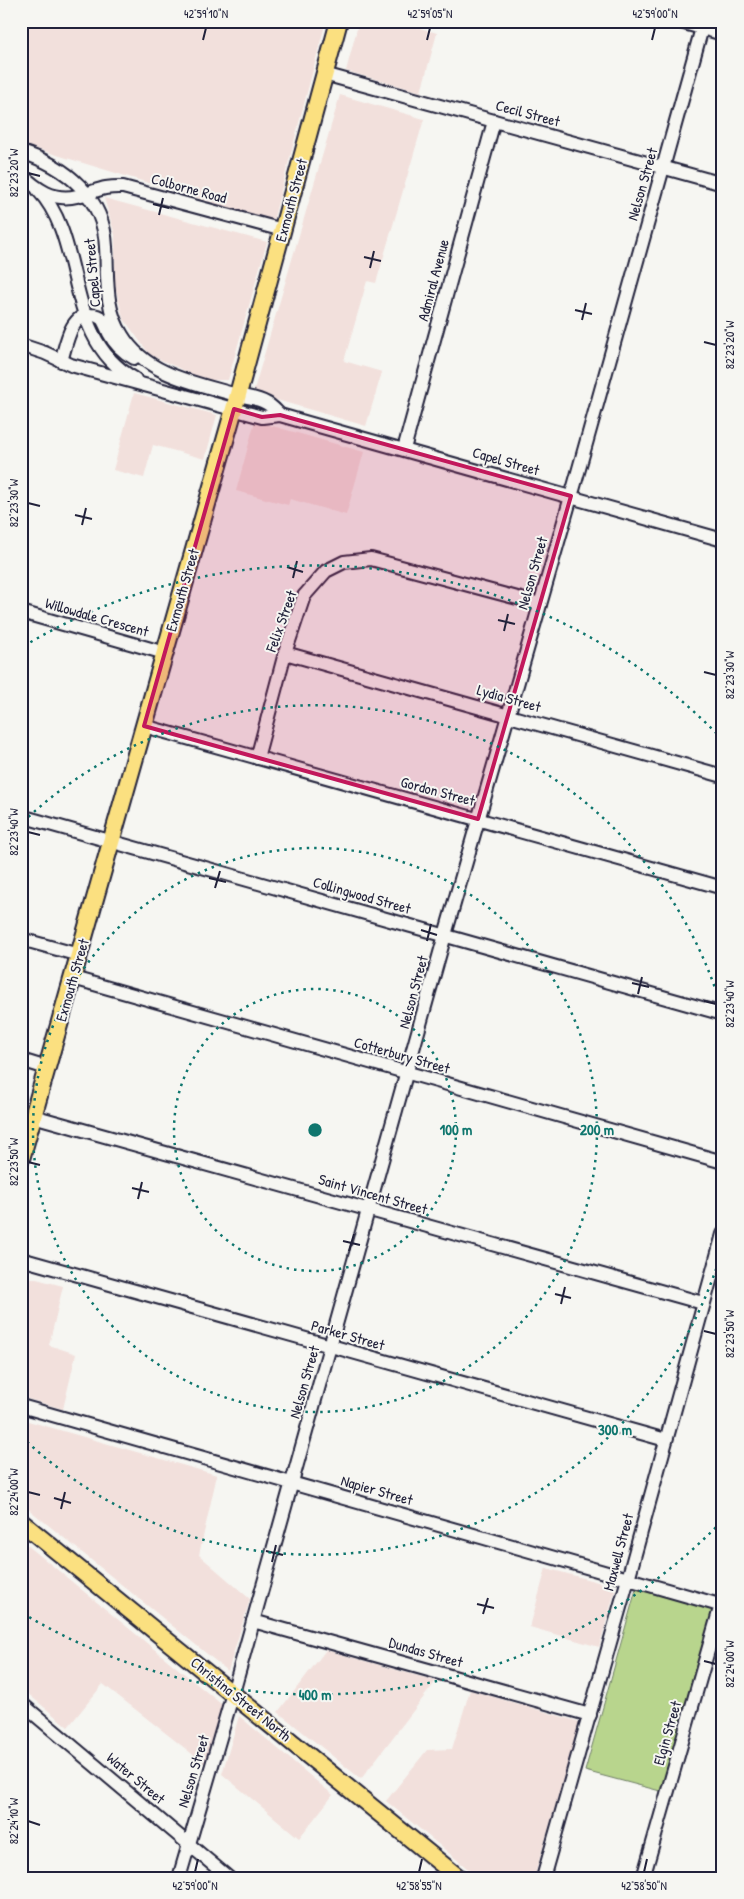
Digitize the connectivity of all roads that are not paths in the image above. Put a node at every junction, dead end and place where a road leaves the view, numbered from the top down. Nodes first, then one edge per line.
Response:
1 (339, 21) edge
2 (677, 21) edge
3 (702, 28) junction
4 (723, 34) edge
5 (324, 74) junction
6 (494, 121) junction
7 (21, 152) edge
8 (664, 167) junction
9 (21, 174) edge
10 (68, 174) junction
11 (32, 184) junction
12 (723, 184) edge
13 (123, 187) junction
14 (87, 193) junction
15 (283, 230) junction
16 (85, 315) junction
17 (21, 345) edge
18 (61, 361) junction
19 (157, 368) junction
20 (144, 384) junction
21 (236, 402) junction
22 (404, 449) junction
23 (571, 496) junction
24 (723, 540) edge
25 (540, 604) junction
26 (21, 612) edge
27 (165, 653) junction
28 (286, 653) junction
29 (508, 715) junction
30 (144, 726) junction
31 (257, 758) junction
32 (723, 776) edge
33 (21, 816) edge
34 (478, 819) junction
35 (111, 841) junction
36 (723, 888) edge
37 (445, 935) junction
38 (21, 939) edge
39 (79, 955) junction
40 (73, 978) junction
41 (723, 1014) edge
42 (21, 1060) edge
43 (47, 1068) junction
44 (408, 1073) junction
45 (33, 1116) junction
46 (21, 1158) edge
47 (723, 1162) edge
48 (368, 1209) junction
49 (723, 1234) edge
50 (21, 1260) edge
51 (703, 1303) junction
52 (331, 1347) junction
53 (21, 1406) edge
54 (666, 1440) junction
55 (292, 1483) junction
56 (21, 1522) edge
57 (628, 1579) junction
58 (722, 1603) edge
59 (253, 1621) junction
60 (233, 1693) junction
61 (21, 1703) edge
62 (590, 1715) junction
63 (188, 1843) junction
64 (179, 1878) edge
65 (229, 1878) edge
66 (459, 1878) edge
67 (543, 1878) edge
68 (644, 1878) edge

1 - 5 main road, Exmouth Street
2 - 3 street
3 - 4 street
3 - 8 street, Nelson Street
5 - 6 street, Cecil Street
5 - 15 main road, Exmouth Street
6 - 8 street, Cecil Street
6 - 22 street, Admiral Avenue
7 - 10 street
8 - 12 street, Cecil Street
8 - 23 street, Nelson Street
9 - 11 street, Colborne Road
10 - 13 street
10 - 14 street
11 - 14 street, Colborne Road
11 - 16 street, Capel Street
13 - 14 street, Colborne Road
13 - 15 street, Colborne Road
14 - 19 street, Capel Street
15 - 21 main road, Exmouth Street
16 - 18 street, Capel Street
16 - 19 street, Capel Street
16 - 20 street, Capel Street
17 - 18 street, Capel Street
18 - 20 street, Capel Street
19 - 21 street, Capel Street
20 - 21 street, Capel Street
21 - 22 street, Capel Street
21 - 27 main road, Exmouth Street
22 - 23 street, Capel Street
23 - 24 street, Capel Street
23 - 25 street, Nelson Street
25 - 28 street, Felix Street
25 - 29 street, Nelson Street
26 - 27 street, Willowdale Crescent
27 - 30 main road, Exmouth Street
28 - 29 street, Lydia Street
28 - 31 street, Felix Street
29 - 32 street, Lydia Street
29 - 34 street, Nelson Street
30 - 31 street, Gordon Street
30 - 35 main road, Exmouth Street
31 - 34 street, Gordon Street
33 - 35 street, Collingwood Street
34 - 36 street, Gordon Street
34 - 37 street, Nelson Street
35 - 37 street, Collingwood Street
35 - 39 main road, Exmouth Street
37 - 41 street, Collingwood Street
37 - 44 street, Nelson Street
38 - 39 street
39 - 40 main road, Exmouth Street
40 - 43 main road, Exmouth Street
40 - 44 street, Cotterbury Street
42 - 43 street
43 - 45 main road, Exmouth Street
44 - 47 street, Cotterbury Street
44 - 48 street, Nelson Street
45 - 46 main road, Exmouth Street
45 - 48 street, Saint Vincent Street
48 - 51 street, Saint Vincent Street
48 - 52 street, Nelson Street
49 - 51 street, Maxwell Street
50 - 52 street, Parker Street
51 - 54 street, Maxwell Street
52 - 54 street, Parker Street
52 - 55 street, Nelson Street
53 - 55 street, Napier Street
54 - 57 street, Maxwell Street
55 - 57 street, Napier Street
55 - 59 street, Nelson Street
56 - 60 main road, Christina Street North
57 - 58 street, Napier Street
57 - 62 street, Maxwell Street
58 - 68 street, Elgin Street
59 - 60 street, Nelson Street
59 - 62 street, Dundas Street
60 - 63 street, Nelson Street
60 - 66 main road, Christina Street North
61 - 63 street, Water Street
62 - 67 street, Maxwell Street
63 - 64 street, Nelson Street
63 - 65 street, Water Street

